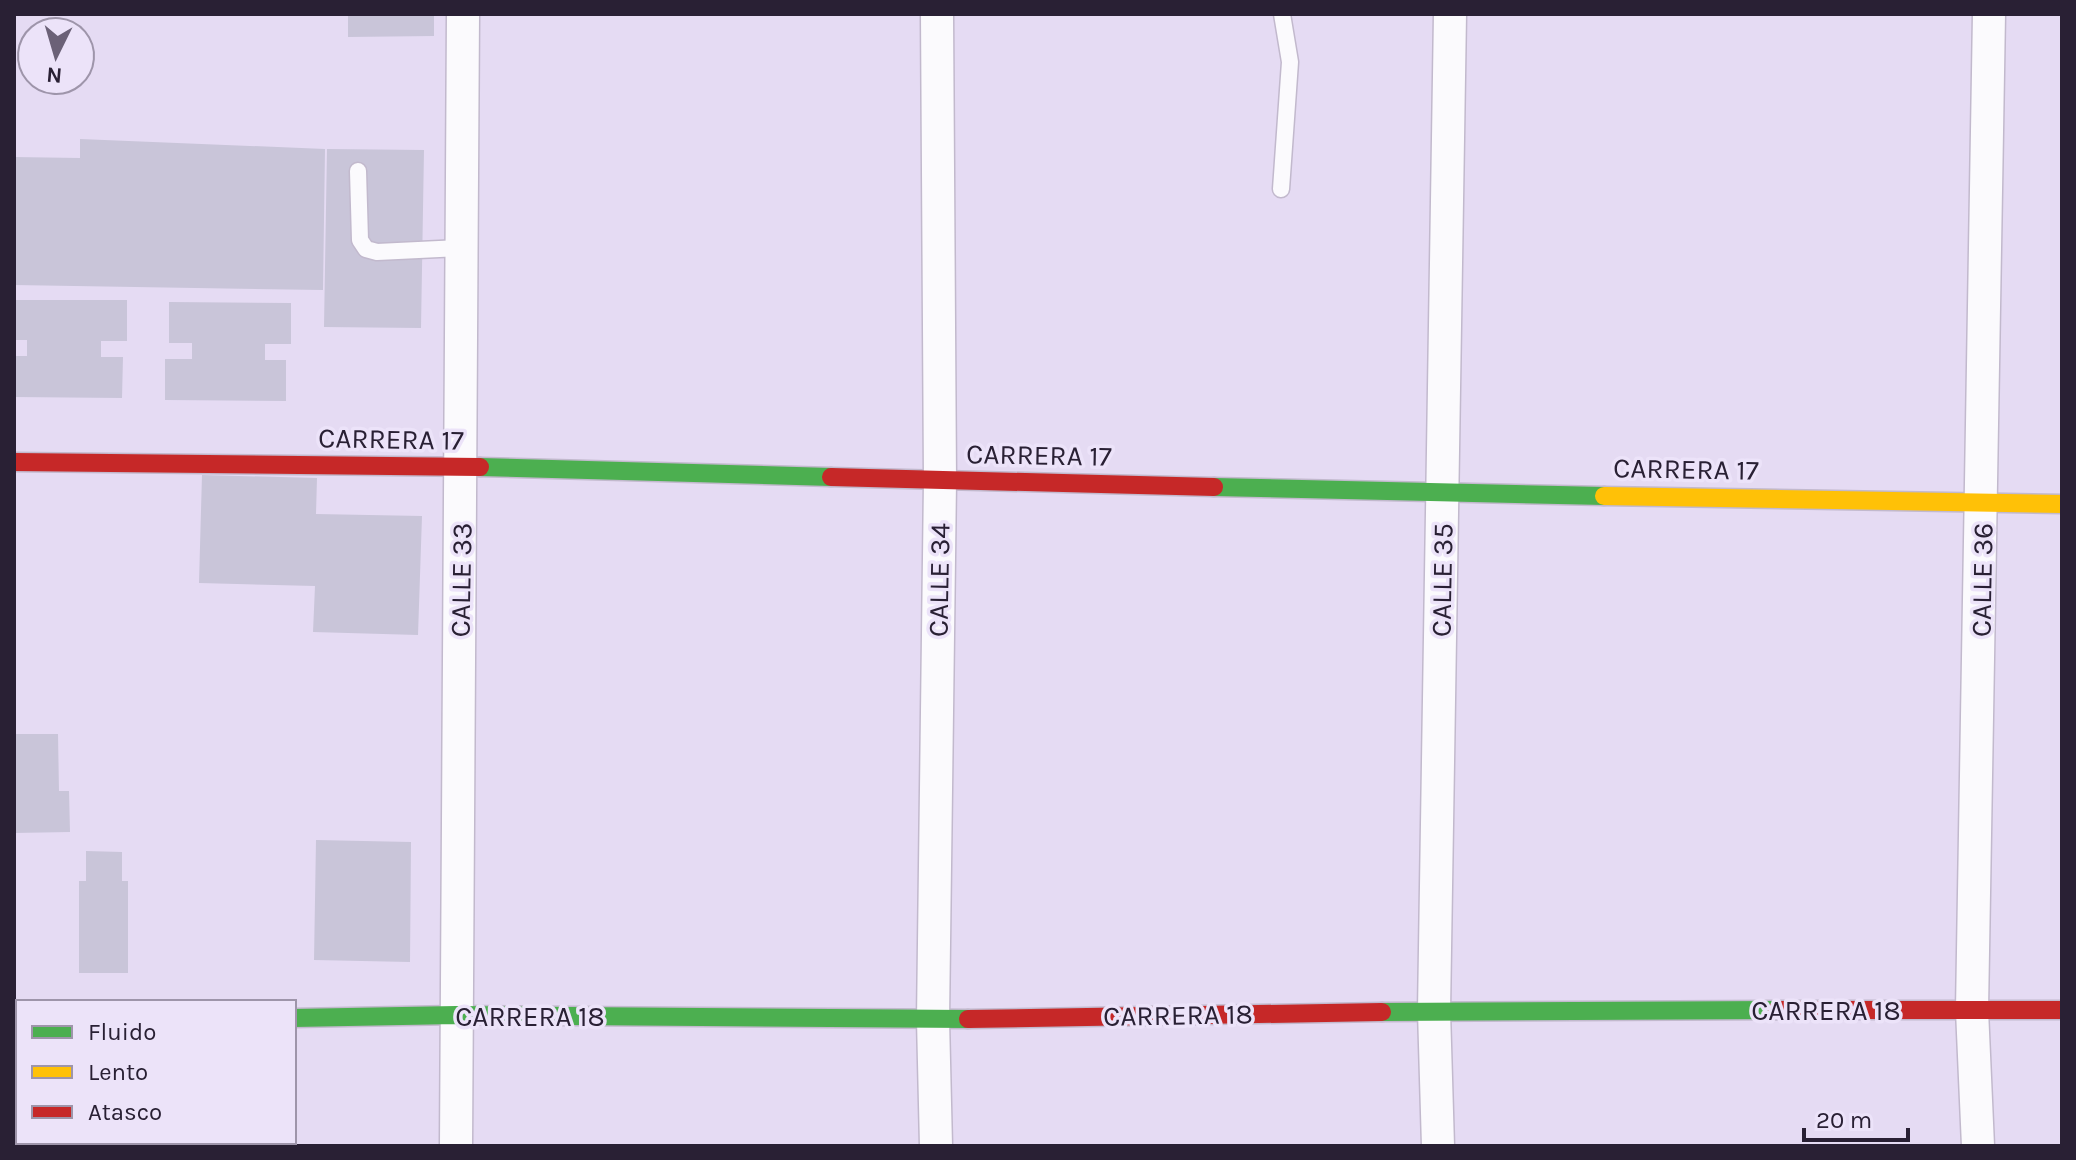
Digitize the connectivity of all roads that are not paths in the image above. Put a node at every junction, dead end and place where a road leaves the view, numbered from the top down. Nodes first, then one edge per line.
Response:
1 (463, 14) edge
2 (937, 14) edge
3 (1282, 14) edge
4 (1450, 14) edge
5 (1989, 14) edge
6 (358, 171) dead end
7 (1281, 189) dead end
8 (460, 248) junction
9 (14, 462) edge
10 (462, 467) junction
11 (940, 481) junction
12 (1443, 493) junction
13 (1984, 502) junction
14 (2062, 504) edge
15 (1972, 1010) junction
16 (2062, 1010) edge
17 (1434, 1011) junction
18 (456, 1015) junction
19 (296, 1018) edge
20 (933, 1020) junction
21 (456, 1146) edge
22 (936, 1146) edge
23 (1438, 1146) edge
24 (1978, 1146) edge

1 - 8 street, CALLE 33
2 - 11 street, CALLE 34
3 - 7 lane
4 - 12 street, CALLE 35
5 - 13 street, CALLE 36
6 - 8 lane
8 - 10 street, CALLE 33
9 - 10 street, CARRERA 17
10 - 11 street, CARRERA 17
10 - 18 street, CALLE 33
11 - 12 street, CARRERA 17
11 - 20 street, CALLE 34
12 - 13 street, CARRERA 17
12 - 17 street, CALLE 35
13 - 14 street, CARRERA 17
13 - 15 street, CALLE 36
15 - 16 street, CARRERA 18
15 - 17 street, CARRERA 18
15 - 24 street, CALLE 36
17 - 20 street, CARRERA 18
17 - 23 street, CALLE 35
18 - 19 street, CARRERA 18
18 - 20 street, CARRERA 18
18 - 21 street, CALLE 33
20 - 22 street, CALLE 34

